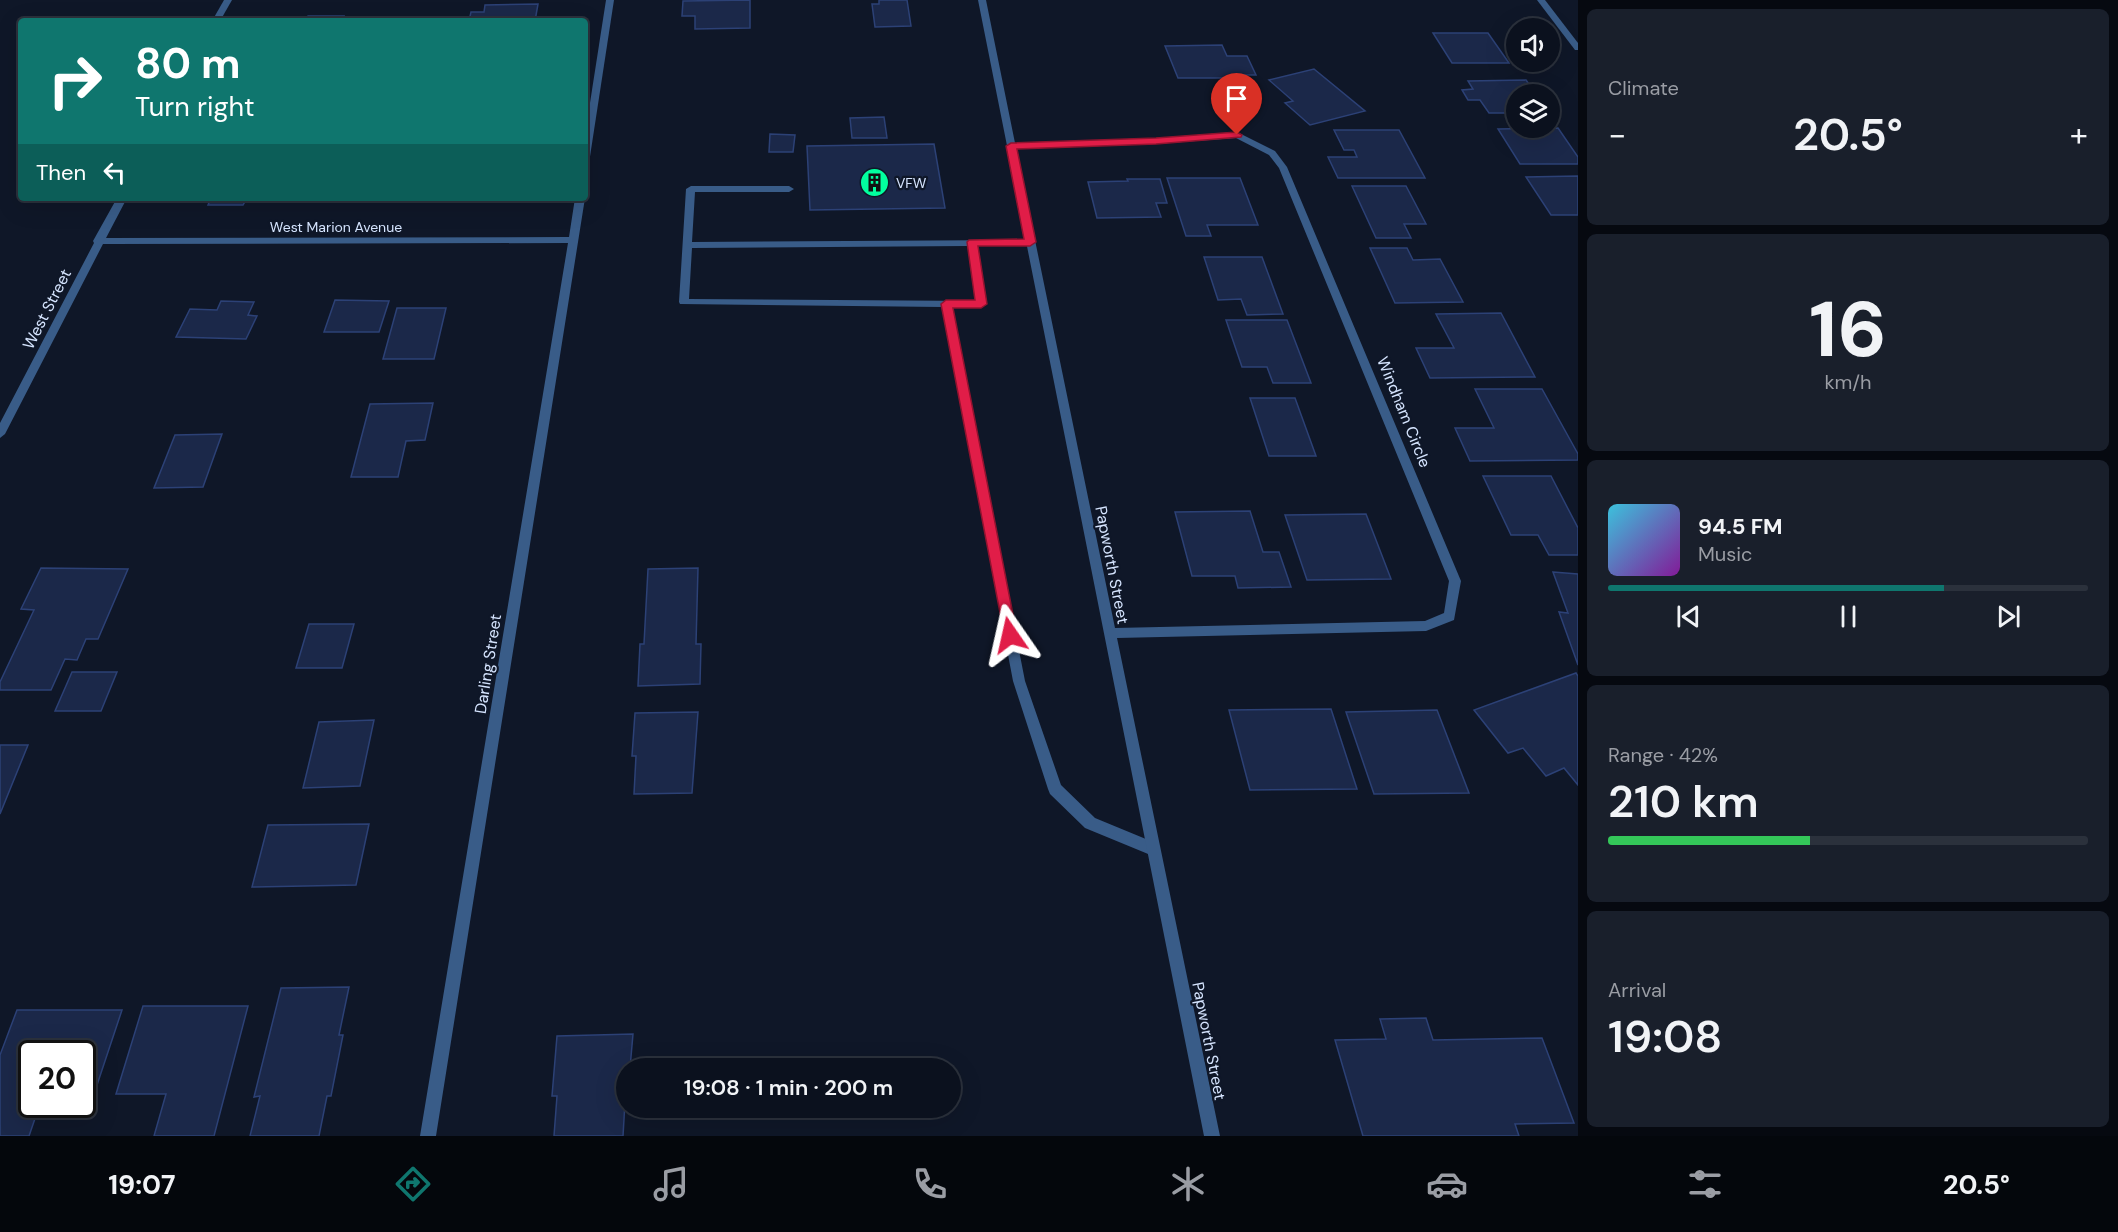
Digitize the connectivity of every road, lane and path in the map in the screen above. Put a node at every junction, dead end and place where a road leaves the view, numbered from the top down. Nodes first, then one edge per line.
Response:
1 (228, 0) edge
2 (610, 0) edge
3 (982, 0) edge
4 (1541, 0) edge
5 (218, 18) edge
6 (1578, 48) edge
7 (588, 143) edge
8 (1011, 146) junction
9 (789, 189) dead end
10 (120, 201) edge
11 (580, 201) edge
12 (573, 240) junction
13 (98, 241) junction
14 (972, 242) junction
15 (1030, 242) junction
16 (687, 245) junction
17 (946, 304) junction
18 (0, 434) edge
19 (1109, 633) junction
20 (1153, 849) junction
21 (428, 1136) edge
22 (1212, 1136) edge

1 - 5 street
2 - 7 street
3 - 8 street, Papworth Street
4 - 6 street
8 - 15 street, Papworth Street
8 - 19 street, Windham Circle
9 - 16 street
10 - 13 street, West Street
11 - 12 street, Darling Street
12 - 13 street, West Marion Avenue
12 - 21 street, Darling Street
13 - 18 street, West Street
14 - 15 street
14 - 16 street
14 - 17 street
15 - 19 street, Papworth Street
16 - 17 street
17 - 20 street
19 - 20 street, Papworth Street
20 - 22 street, Papworth Street

